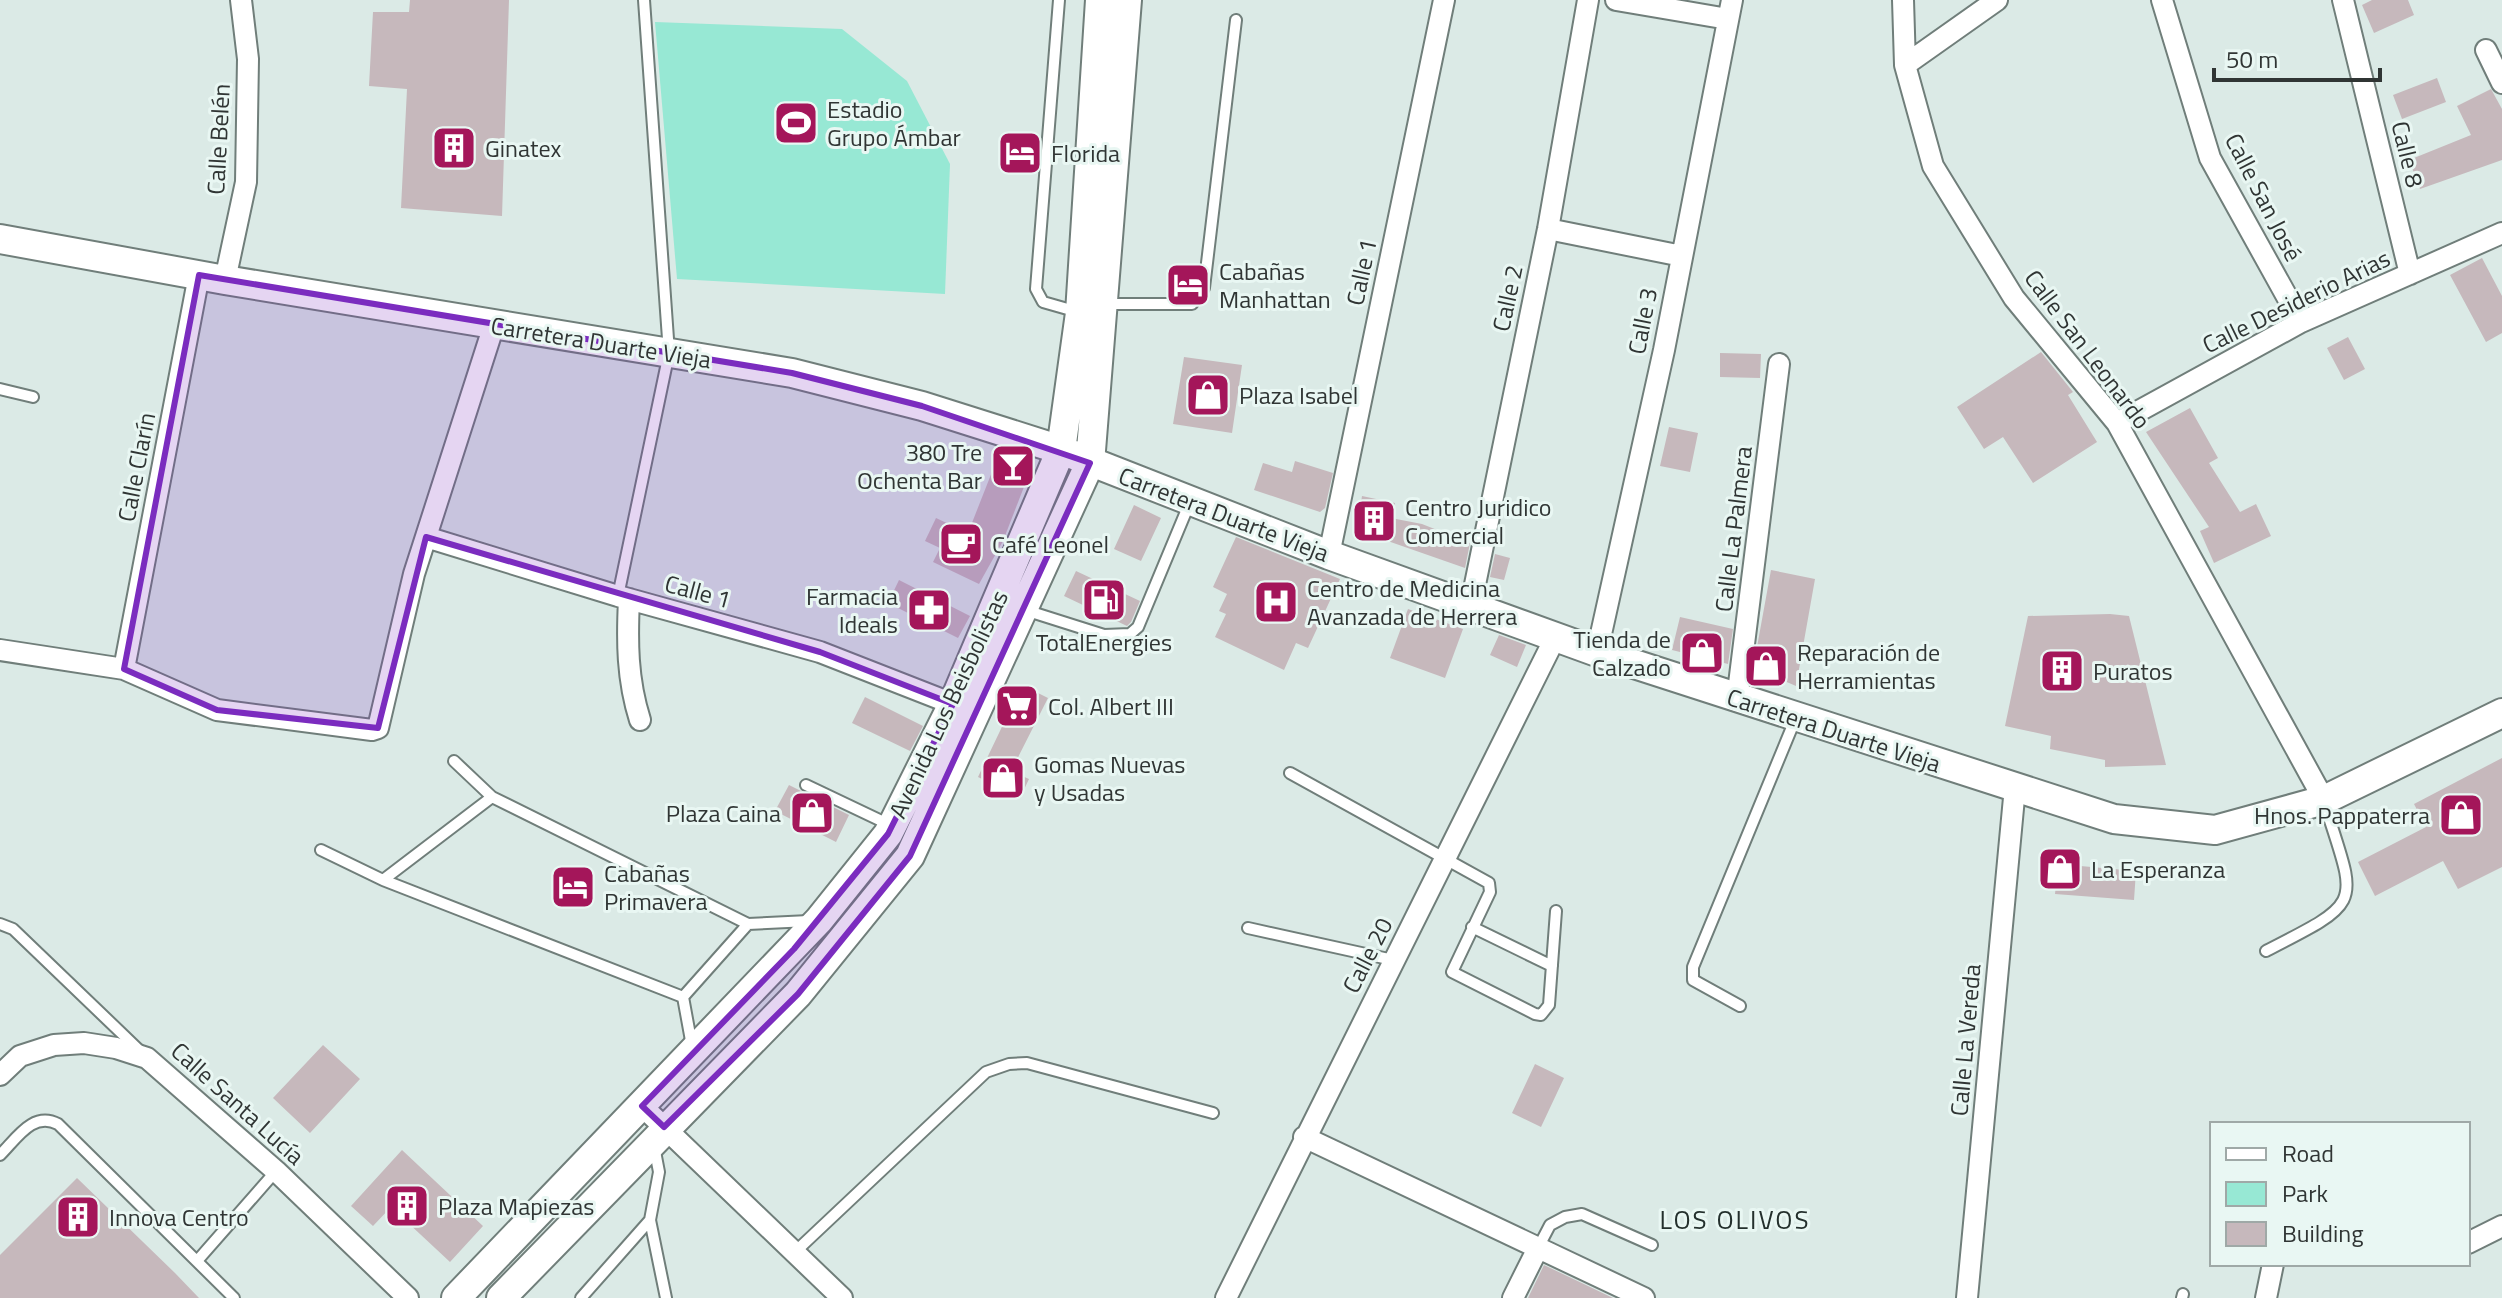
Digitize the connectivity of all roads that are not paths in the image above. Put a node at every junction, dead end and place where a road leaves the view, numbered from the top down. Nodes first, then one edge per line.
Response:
1 (241, 0) edge
2 (644, 0) edge
3 (1059, 0) edge
4 (1100, 0) edge
5 (1127, 0) edge
6 (1444, 0) edge
7 (1588, 0) edge
8 (1616, 0) edge
9 (1903, 0) edge
10 (1997, 0) edge
11 (2162, 0) edge
12 (2343, 0) edge
13 (1730, 10) edge
14 (1236, 20) dead end
15 (2486, 50) dead end
16 (1905, 65) junction
17 (2502, 83) edge
18 (1548, 229) junction
19 (2502, 233) edge
20 (0, 239) edge
21 (1682, 256) junction
22 (2410, 274) junction
23 (212, 278) junction
24 (1091, 308) junction
25 (2301, 322) junction
26 (494, 325) junction
27 (669, 353) junction
28 (1779, 364) dead end
29 (0, 389) edge
30 (33, 397) dead end
31 (2117, 423) junction
32 (1061, 450) junction
33 (1090, 463) junction
34 (1190, 502) junction
35 (426, 537) junction
36 (1329, 555) junction
37 (623, 598) junction
38 (1471, 604) junction
39 (1023, 609) junction
40 (1556, 636) junction
41 (0, 650) edge
42 (1597, 652) junction
43 (124, 669) junction
44 (1737, 700) junction
45 (953, 704) junction
46 (2502, 713) edge
47 (1796, 718) junction
48 (640, 720) dead end
49 (454, 761) dead end
50 (1290, 773) dead end
51 (806, 785) dead end
52 (2015, 787) junction
53 (492, 797) junction
54 (2324, 800) junction
55 (892, 826) junction
56 (321, 850) dead end
57 (1445, 857) junction
58 (383, 880) junction
59 (1556, 911) dead end
60 (819, 920) junction
61 (0, 924) edge
62 (748, 924) junction
63 (1472, 927) junction
64 (1248, 928) dead end
65 (2266, 951) dead end
66 (1393, 960) junction
67 (1552, 966) junction
68 (683, 997) junction
69 (1740, 1006) dead end
70 (694, 1052) junction
71 (147, 1058) junction
72 (0, 1075) edge
73 (642, 1106) junction
74 (1213, 1113) dead end
75 (658, 1134) junction
76 (1304, 1137) junction
77 (0, 1155) edge
78 (276, 1171) junction
79 (650, 1220) junction
80 (2502, 1226) edge
81 (2470, 1242) edge
82 (1652, 1245) dead end
83 (1538, 1248) junction
84 (795, 1252) junction
85 (197, 1261) junction
86 (2273, 1266) edge
87 (234, 1298) edge
88 (408, 1298) edge
89 (456, 1298) edge
90 (501, 1298) edge
91 (581, 1298) edge
92 (666, 1298) edge
93 (842, 1298) edge
94 (1226, 1298) edge
95 (1513, 1298) edge
96 (1644, 1298) edge
97 (1967, 1298) edge
98 (2266, 1298) edge

1 - 23 street, Calle Belén
2 - 27 lane
3 - 24 lane
4 - 24 main road, Avenida Los Beisbolistas
5 - 24 main road, Avenida Los Beisbolistas
6 - 36 street, Calle 1
7 - 18 street, Calle 2
8 - 13 street
9 - 16 street, Calle San Leonardo
10 - 16 street
11 - 25 street, Calle San José
12 - 22 street, Calle 8
13 - 21 street, Calle 3
14 - 24 lane
15 - 17 street
16 - 31 street, Calle San Leonardo
18 - 21 street
18 - 38 street, Calle 2
19 - 22 street, Calle Desiderio Arias
20 - 23 main road, Carretera Duarte Vieja
21 - 42 street, Calle 3
22 - 25 street, Calle Desiderio Arias
23 - 26 main road, Carretera Duarte Vieja
23 - 43 street, Calle Clarín
24 - 32 main road, Avenida Los Beisbolistas
24 - 33 main road, Avenida Los Beisbolistas
25 - 31 street, Calle Desiderio Arias
26 - 27 main road, Carretera Duarte Vieja
26 - 35 street
27 - 32 main road, Carretera Duarte Vieja
27 - 37 lane
28 - 44 street, Calle La Palmera
29 - 30 lane
31 - 54 street, Calle San Leonardo
32 - 33 main road, Carretera Duarte Vieja
32 - 45 main road, Avenida Los Beisbolistas
33 - 34 main road, Carretera Duarte Vieja
33 - 39 main road, Avenida Los Beisbolistas
34 - 36 main road, Carretera Duarte Vieja
34 - 39 lane
35 - 37 street, Calle 1
35 - 43 street
36 - 38 main road, Carretera Duarte Vieja
37 - 45 street, Calle 1
37 - 48 street
38 - 40 main road, Carretera Duarte Vieja
39 - 75 main road, Avenida Los Beisbolistas
40 - 42 main road, Carretera Duarte Vieja
40 - 57 street, Calle 20
41 - 43 street
42 - 44 main road, Carretera Duarte Vieja
44 - 47 main road, Carretera Duarte Vieja
45 - 55 main road, Avenida Los Beisbolistas
46 - 54 main road, Carretera Duarte Vieja
47 - 52 main road, Carretera Duarte Vieja
47 - 69 lane
49 - 53 lane
50 - 57 lane
51 - 55 lane
52 - 54 main road, Carretera Duarte Vieja
52 - 97 street, Calle La Vereda
53 - 58 lane
53 - 62 lane
54 - 65 lane
55 - 60 main road, Avenida Los Beisbolistas
56 - 58 lane
57 - 63 lane
57 - 66 street, Calle 20
58 - 68 lane
59 - 67 lane
60 - 62 lane
60 - 70 main road, Avenida Los Beisbolistas
61 - 71 lane
62 - 68 lane
63 - 67 lane
63 - 67 lane
64 - 66 lane
66 - 76 street, Calle 20
68 - 70 lane
70 - 73 main road, Avenida Los Beisbolistas
71 - 72 street, Calle Santa Lucía
71 - 78 street, Calle Santa Lucía
73 - 75 street
73 - 89 main road, Avenida Los Beisbolistas
74 - 84 lane
75 - 79 lane
75 - 84 street
75 - 90 main road, Avenida Los Beisbolistas
76 - 83 street
76 - 94 street, Calle 20
77 - 85 lane
78 - 85 lane
78 - 88 street, Calle Santa Lucía
79 - 91 lane
79 - 92 lane
80 - 81 street
82 - 83 lane
83 - 95 street
83 - 96 street
84 - 93 street
85 - 87 lane
86 - 98 street

